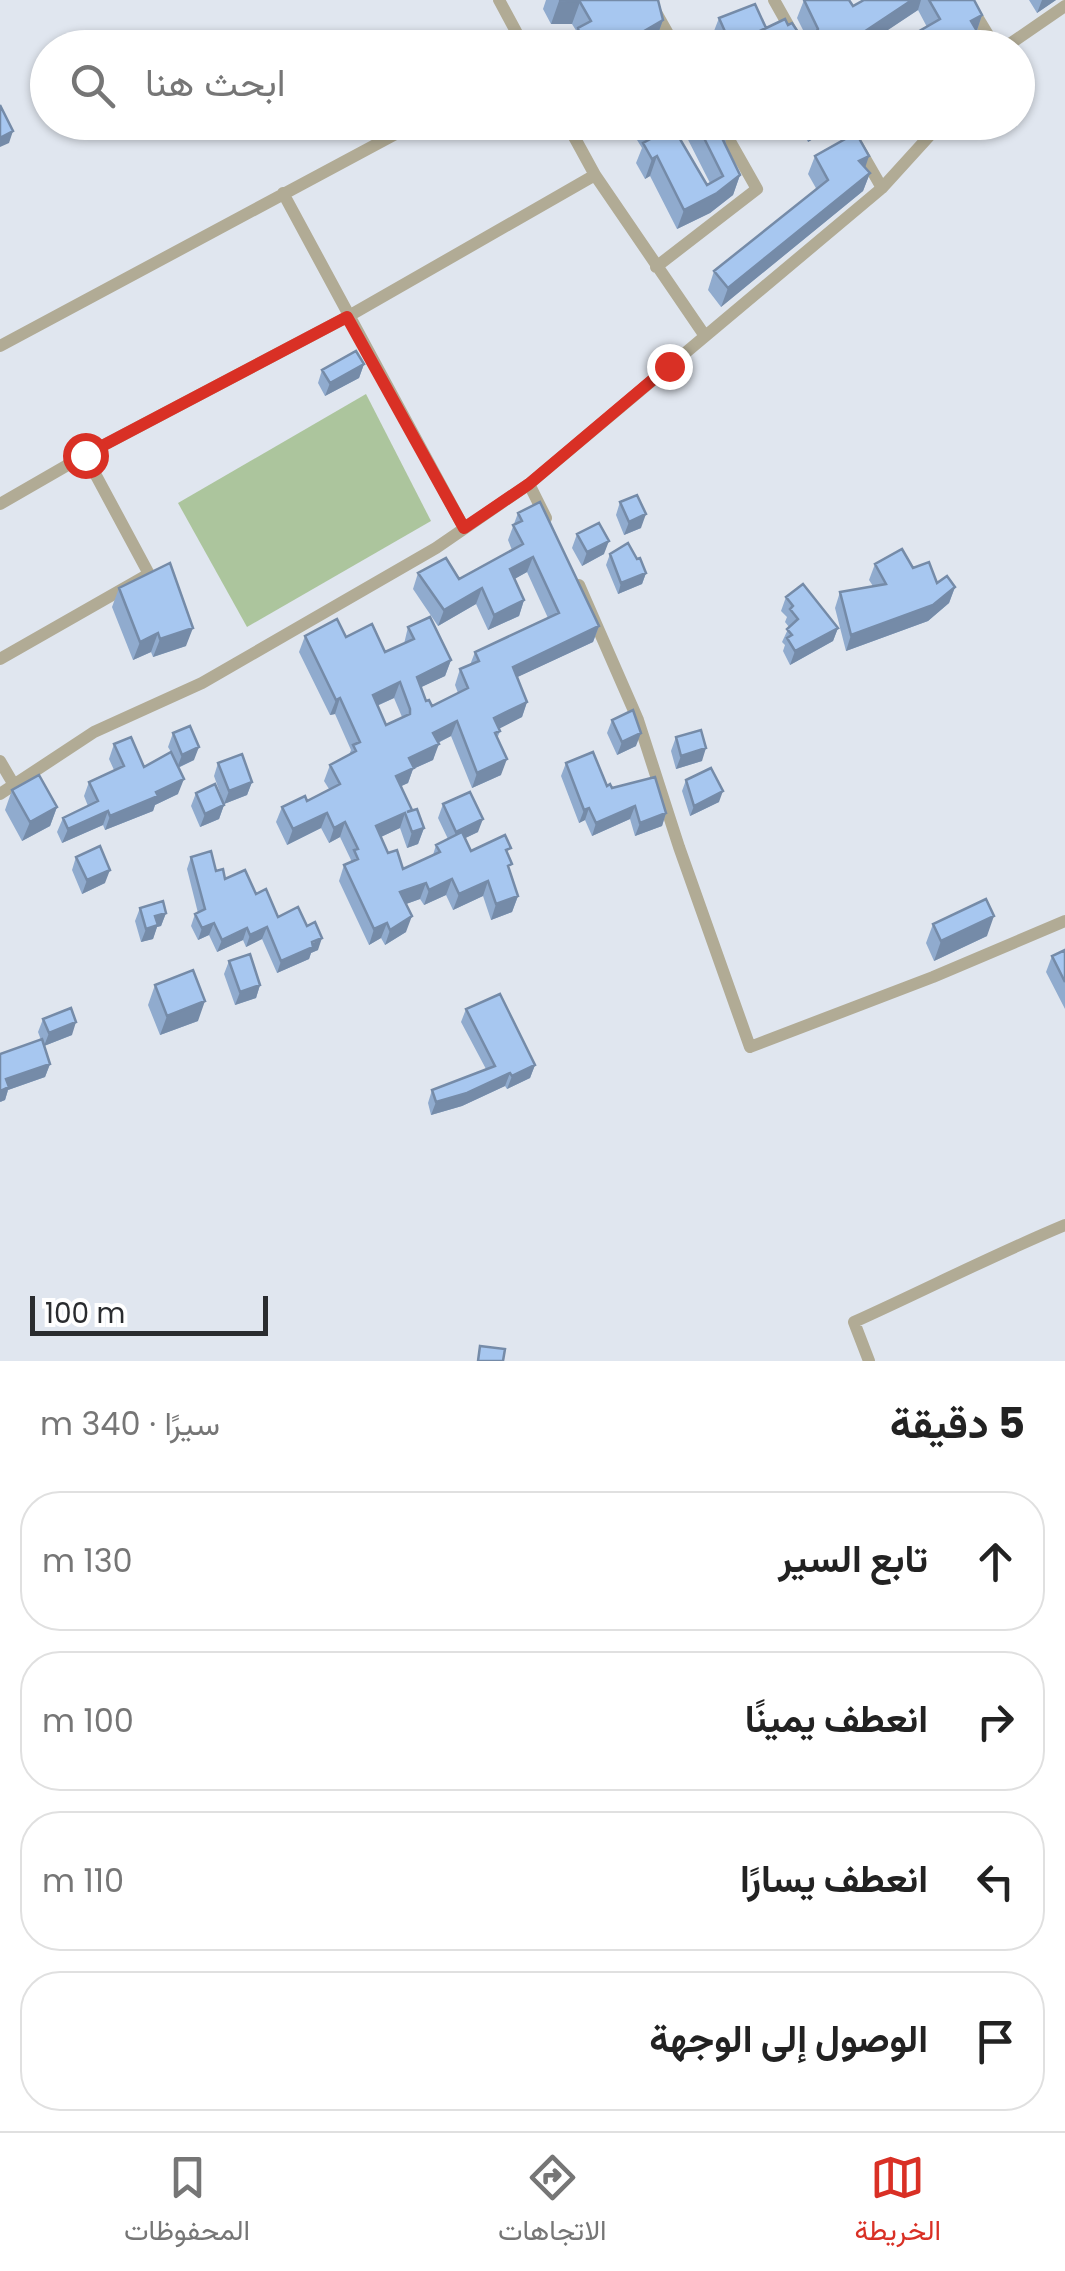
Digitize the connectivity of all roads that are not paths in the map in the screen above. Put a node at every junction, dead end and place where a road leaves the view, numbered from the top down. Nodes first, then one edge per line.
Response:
1 (498, 0) edge
2 (649, 0) edge
3 (774, 0) edge
4 (967, 0) edge
5 (1065, 6) edge
6 (515, 30) edge
7 (666, 30) edge
8 (791, 30) edge
9 (985, 30) edge
10 (1030, 30) edge
11 (384, 140) edge
12 (576, 140) edge
13 (729, 140) edge
14 (854, 140) edge
15 (926, 140) edge
16 (595, 175) junction
17 (882, 188) junction
18 (283, 193) junction
19 (656, 266) junction
20 (347, 317) junction
21 (705, 336) junction
22 (0, 346) edge
23 (85, 455) junction
24 (529, 484) junction
25 (0, 504) edge
26 (464, 528) junction
27 (554, 535) edge
28 (571, 568) edge
29 (0, 659) edge
30 (0, 761) edge
31 (14, 785) junction
32 (0, 794) edge
33 (1065, 921) edge
34 (1065, 1224) edge
35 (868, 1361) edge

1 - 6 street
2 - 7 street
3 - 8 street
4 - 9 street
5 - 10 street
11 - 18 street
12 - 16 street
13 - 19 street
14 - 17 street
15 - 17 street
16 - 19 street
16 - 20 street
17 - 21 street
18 - 20 street
18 - 22 street
19 - 21 street
20 - 23 street
20 - 26 street
21 - 24 street
23 - 25 street
23 - 29 street
24 - 26 street
24 - 27 street
26 - 31 street
28 - 33 street
30 - 31 street
31 - 32 street
34 - 35 street

